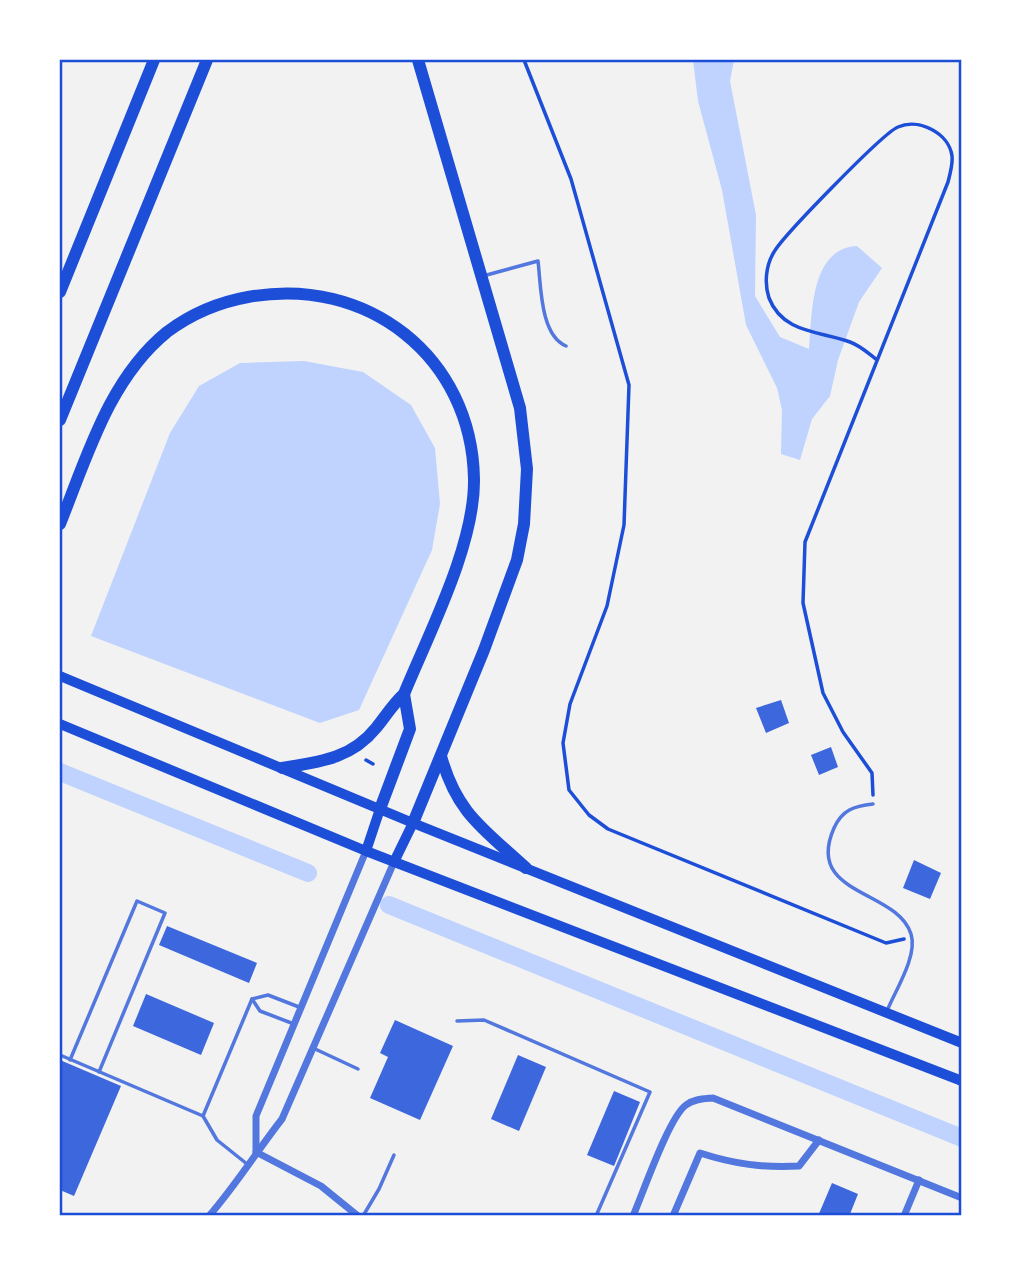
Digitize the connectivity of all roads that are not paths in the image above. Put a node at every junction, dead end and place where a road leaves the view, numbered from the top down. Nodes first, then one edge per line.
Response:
1 (154, 60) edge
2 (207, 60) edge
3 (418, 60) edge
4 (481, 276) junction
5 (60, 292) edge
6 (566, 346) dead end
7 (60, 420) edge
8 (60, 524) edge
9 (60, 676) edge
10 (404, 694) junction
11 (60, 724) edge
12 (441, 756) junction
13 (282, 768) junction
14 (873, 804) road end
15 (380, 809) junction
16 (413, 823) junction
17 (366, 851) junction
18 (394, 862) junction
19 (526, 867) junction
20 (252, 999) junction
21 (301, 1007) junction
22 (886, 1013) junction
23 (457, 1021) dead end
24 (295, 1024) junction
25 (961, 1043) edge
26 (312, 1048) junction
27 (60, 1055) edge
28 (70, 1060) junction
29 (358, 1069) dead end
30 (99, 1072) junction
31 (961, 1081) edge
32 (203, 1116) junction
33 (818, 1140) junction
34 (256, 1152) junction
35 (394, 1155) dead end
36 (248, 1164) junction
37 (919, 1180) junction
38 (961, 1198) edge
39 (209, 1216) edge
40 (361, 1216) edge
41 (596, 1216) edge
42 (633, 1216) edge
43 (673, 1216) edge
44 (904, 1216) edge

1 - 5 highway
2 - 7 highway
3 - 4 highway
4 - 6 lane
4 - 12 highway
8 - 10 highway
9 - 13 main road
10 - 13 highway
10 - 15 highway
11 - 17 main road
12 - 16 highway
12 - 19 highway
13 - 15 main road
14 - 22 lane
15 - 16 main road
15 - 17 main road
16 - 18 main road
16 - 19 main road
17 - 18 main road
17 - 21 street
18 - 26 street
18 - 31 main road
19 - 22 main road
20 - 21 lane
20 - 24 lane
20 - 32 lane
21 - 24 street
22 - 25 main road
23 - 41 lane
24 - 34 street
26 - 29 lane
26 - 34 street
27 - 28 lane
28 - 30 lane
28 - 30 lane
30 - 32 lane
32 - 36 lane
33 - 37 street
33 - 42 street
33 - 43 street
34 - 36 street
34 - 40 street
35 - 40 lane
36 - 39 street
37 - 38 street
37 - 44 street

